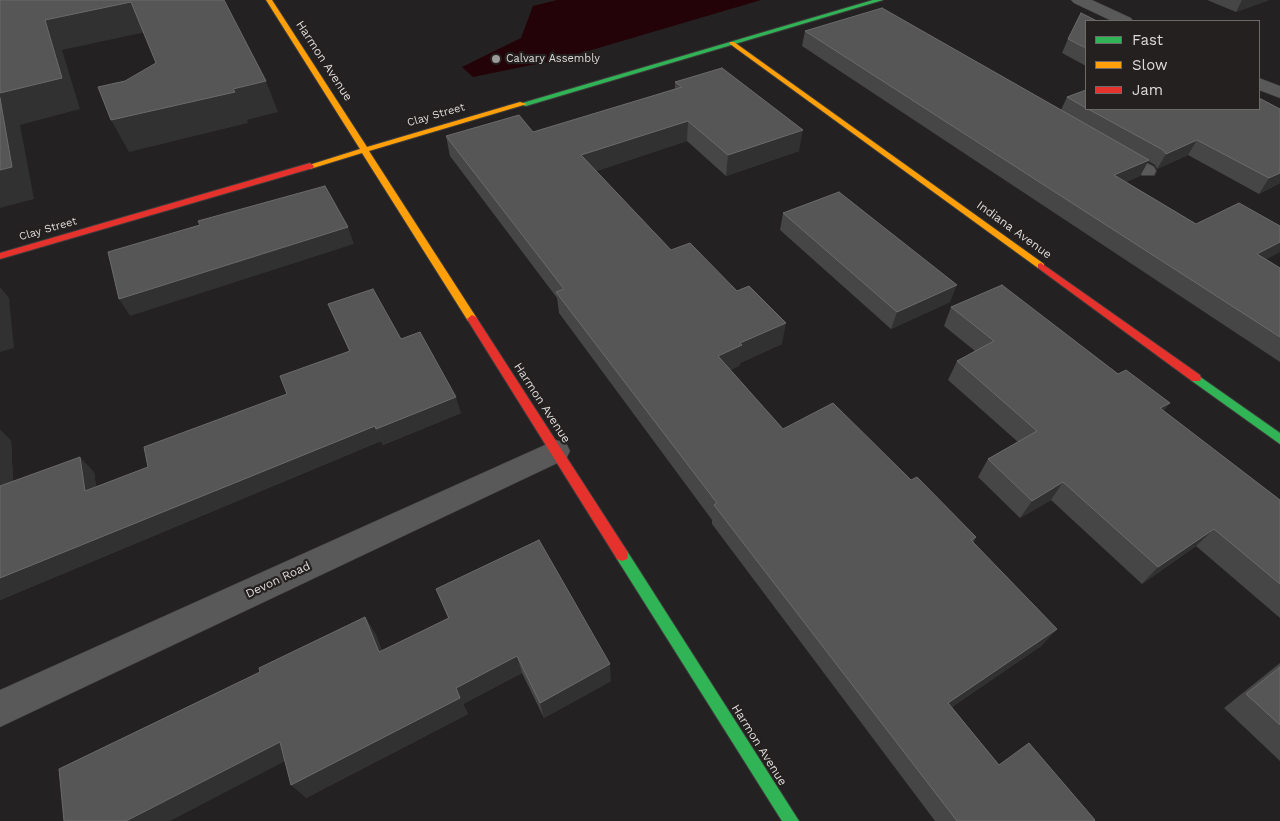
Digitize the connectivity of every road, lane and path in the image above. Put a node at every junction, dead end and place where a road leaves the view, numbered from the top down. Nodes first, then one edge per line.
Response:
1 (268, 0) edge
2 (880, 0) edge
3 (1079, 0) edge
4 (861, 6) junction
5 (878, 15) edge
6 (1123, 20) edge
7 (732, 43) junction
8 (1260, 83) edge
9 (1280, 93) edge
10 (1106, 146) edge
11 (364, 149) junction
12 (1148, 171) edge
13 (0, 256) edge
14 (1280, 439) edge
15 (556, 451) junction
16 (0, 709) edge
17 (792, 821) edge

1 - 11 street, Harmon Avenue
2 - 4 street, Clay Street
3 - 6 street
4 - 5 lane
4 - 7 street, Clay Street
7 - 11 street, Clay Street
7 - 14 street, Indiana Avenue
8 - 9 street
10 - 12 lane
11 - 13 street, Clay Street
11 - 15 street, Harmon Avenue
15 - 16 street, Devon Road
15 - 17 street, Harmon Avenue

